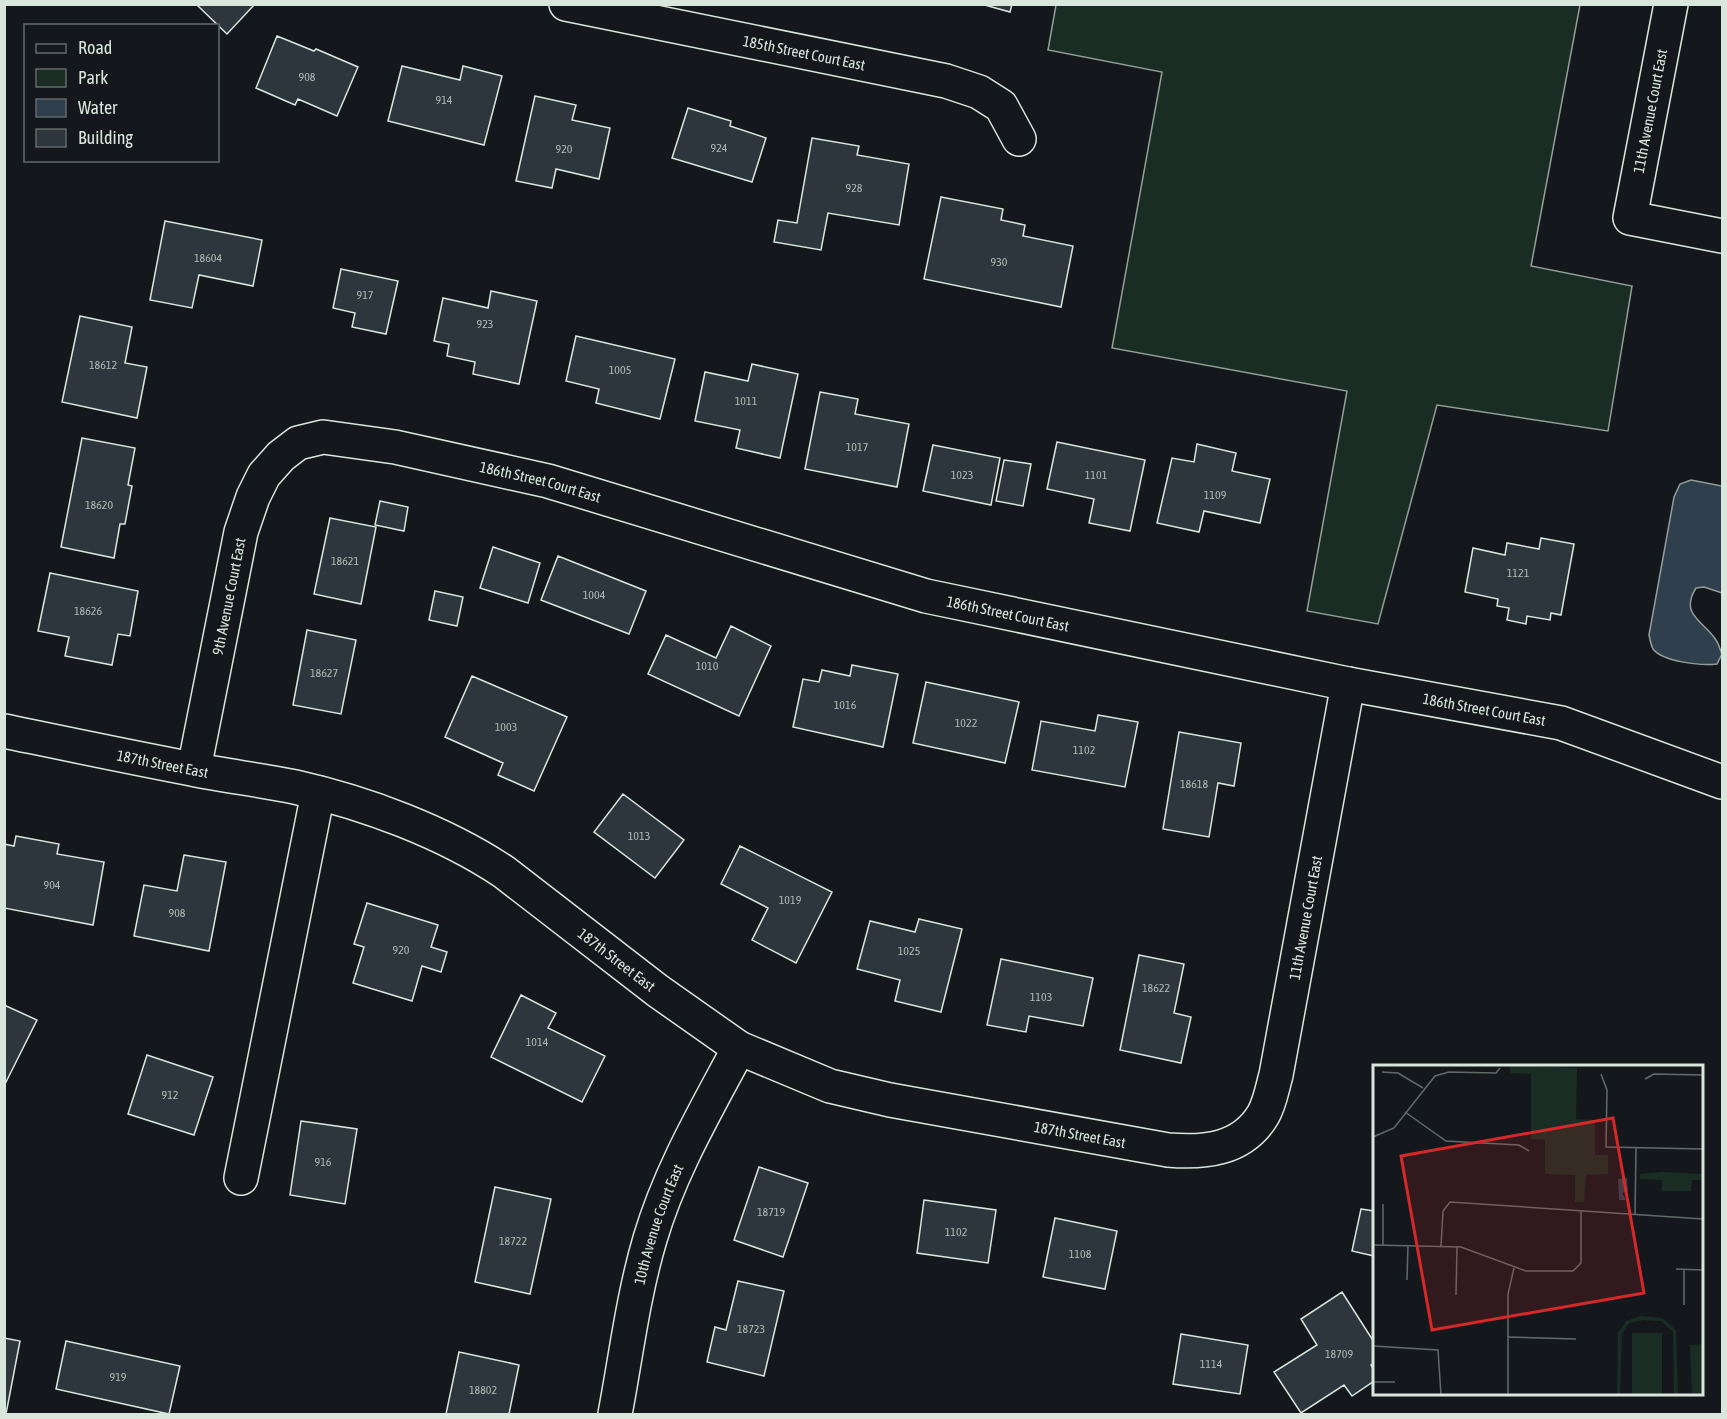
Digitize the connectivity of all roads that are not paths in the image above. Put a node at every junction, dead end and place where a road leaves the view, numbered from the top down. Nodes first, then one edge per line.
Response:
1 (566, 4) edge
2 (1671, 4) edge
3 (1019, 139) dead end
4 (1722, 236) edge
5 (298, 443) joint
6 (1348, 684) junction
7 (4, 731) edge
8 (194, 769) junction
9 (1722, 782) edge
10 (318, 793) junction
11 (739, 1048) junction
12 (1237, 1139) joint
13 (241, 1178) dead end
14 (615, 1414) edge

1 - 3 street, 185th Street Court East
2 - 4 street, 11th Avenue Court East
5 - 6 street, 186th Street Court East
5 - 8 street, 9th Avenue Court East
6 - 9 street, 186th Street Court East
6 - 12 street, 11th Avenue Court East
7 - 8 street, 187th Street East
8 - 10 street, 187th Street East
10 - 11 street, 187th Street East
10 - 13 street
11 - 12 street, 187th Street East
11 - 14 street, 10th Avenue Court East

